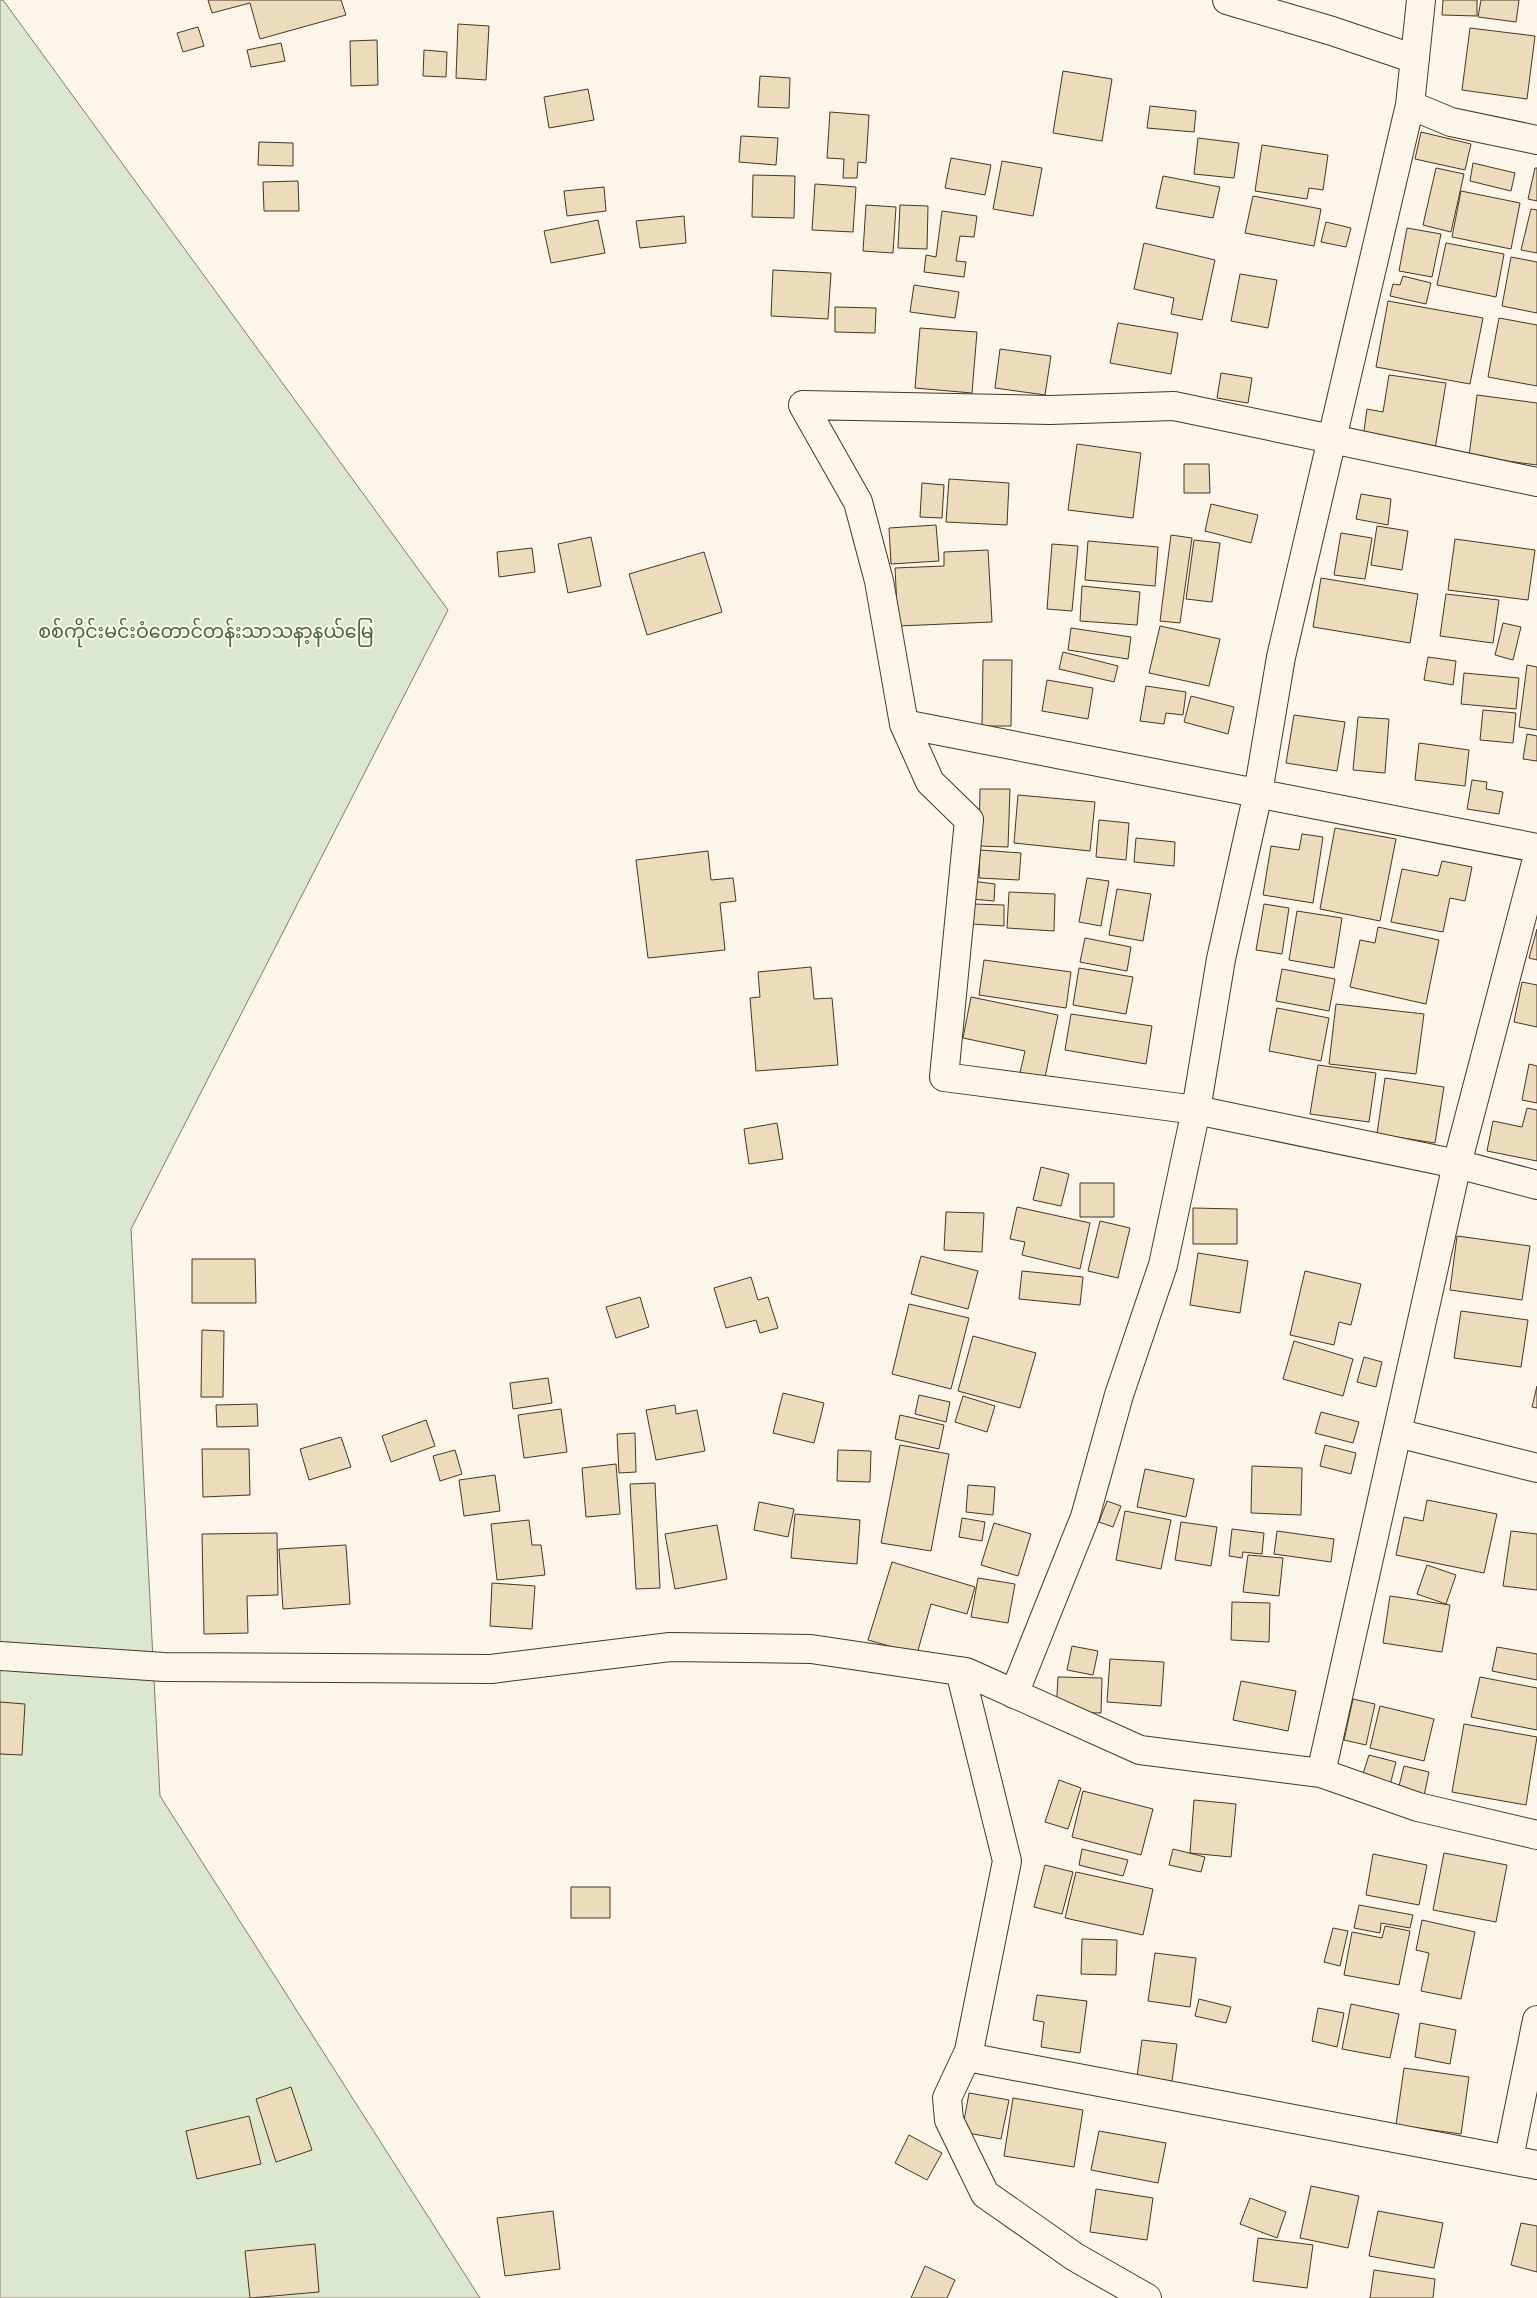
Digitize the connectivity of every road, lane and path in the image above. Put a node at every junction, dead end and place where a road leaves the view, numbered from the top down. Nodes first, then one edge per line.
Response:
1 (1227, 0) edge
2 (1420, 0) edge
3 (1415, 59) junction
4 (1410, 105) junction
5 (1537, 140) edge
6 (1333, 439) junction
7 (1537, 482) edge
8 (904, 724) junction
9 (1258, 793) junction
10 (1537, 848) edge
11 (1537, 859) edge
12 (1196, 1110) junction
13 (1457, 1164) junction
14 (1537, 1185) edge
15 (1397, 1434) junction
16 (1537, 1468) edge
17 (0, 1656) edge
18 (960, 1671) junction
19 (1014, 1694) junction
20 (1321, 1772) junction
21 (1537, 1835) edge
22 (1537, 2020) edge
23 (967, 2057) junction
24 (1509, 2158) junction
25 (1537, 2164) edge
26 (1147, 2298) edge

1 - 3 street
2 - 3 street
3 - 4 street
4 - 5 street
4 - 6 street
6 - 7 street
6 - 8 street
6 - 9 street
8 - 9 street
8 - 12 street
9 - 10 street
9 - 12 street
11 - 13 street
12 - 13 street
12 - 19 street
13 - 14 street
13 - 15 street
15 - 16 street
15 - 20 street
17 - 18 street
18 - 19 street
18 - 23 street
19 - 20 street
20 - 21 street
22 - 24 street
23 - 24 street
23 - 26 street
24 - 25 street

